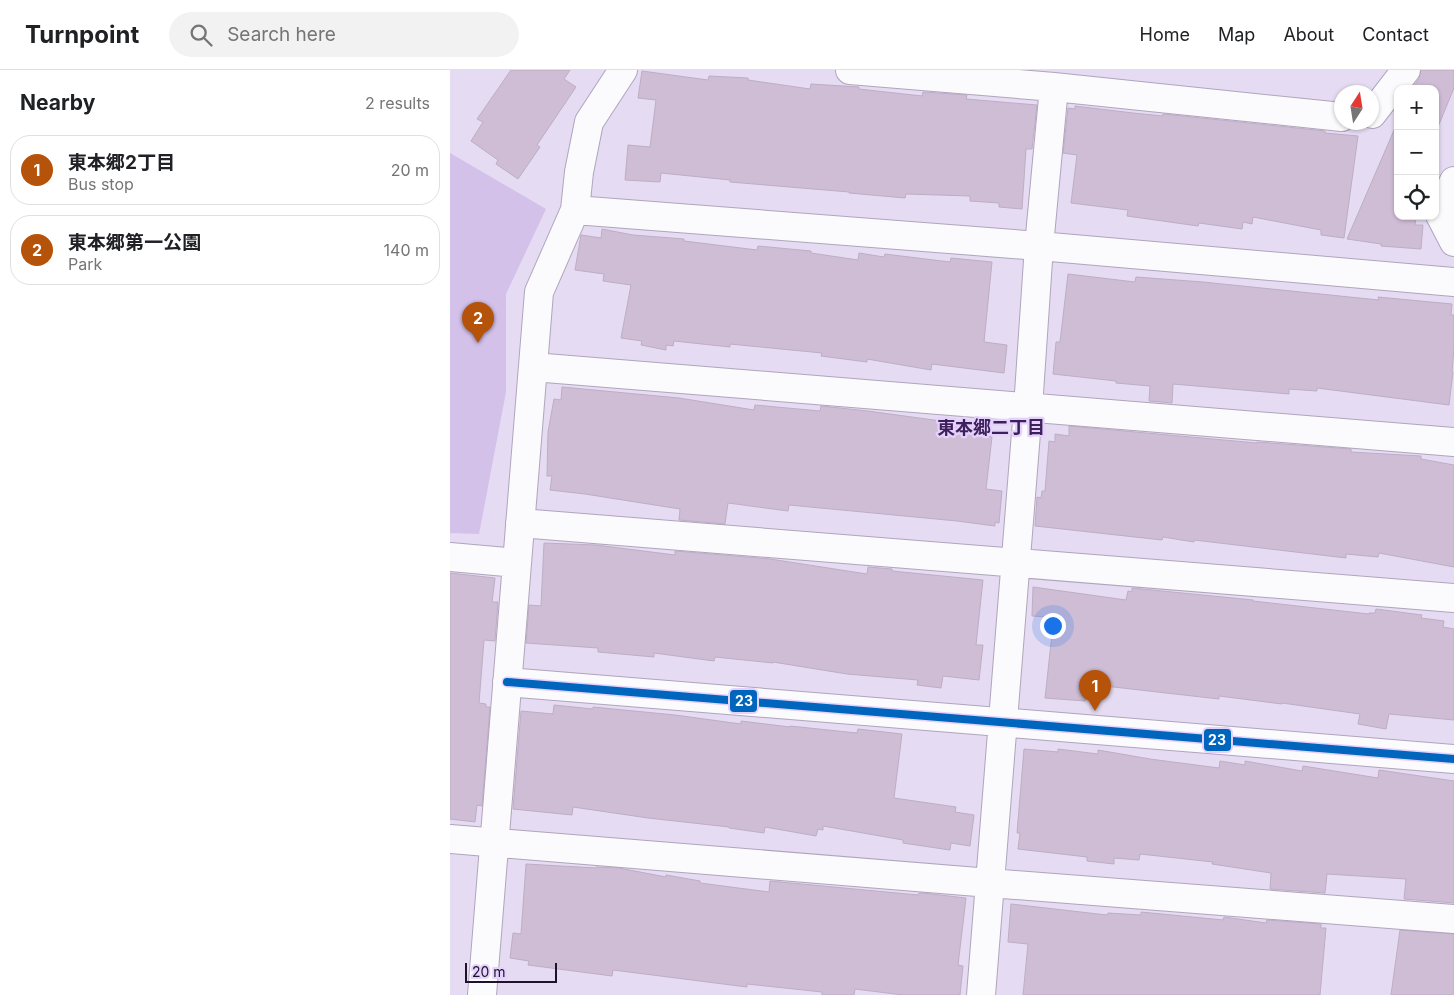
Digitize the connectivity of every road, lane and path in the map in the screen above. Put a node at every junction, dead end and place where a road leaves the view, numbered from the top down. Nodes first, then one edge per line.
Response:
1 (623, 70) edge
2 (850, 70) edge
3 (1406, 70) edge
4 (1054, 87) junction
5 (1379, 105) edge
6 (1334, 116) edge
7 (1454, 181) edge
8 (575, 210) junction
9 (1454, 242) edge
10 (1039, 246) junction
11 (1454, 282) edge
12 (533, 367) junction
13 (1028, 408) junction
14 (1454, 442) edge
15 (520, 523) junction
16 (450, 557) edge
17 (517, 563) junction
18 (1015, 564) junction
19 (1454, 598) edge
20 (507, 682) junction
21 (1002, 723) junction
22 (1454, 759) edge
23 (450, 838) edge
24 (494, 842) junction
25 (990, 883) junction
26 (1454, 919) edge
27 (482, 995) edge
28 (981, 995) edge

1 - 8 street
2 - 4 street
3 - 5 street
4 - 6 street
4 - 10 street
7 - 9 street
8 - 10 street
8 - 12 street
10 - 11 street
10 - 13 street
12 - 13 street
12 - 15 street
13 - 14 street
13 - 18 street
15 - 17 street
15 - 18 street
16 - 17 street
17 - 20 street
18 - 19 street
18 - 21 street
20 - 21 street
20 - 24 street
21 - 22 street
21 - 25 street
23 - 24 street
24 - 25 street
24 - 27 street
25 - 26 street
25 - 28 street

